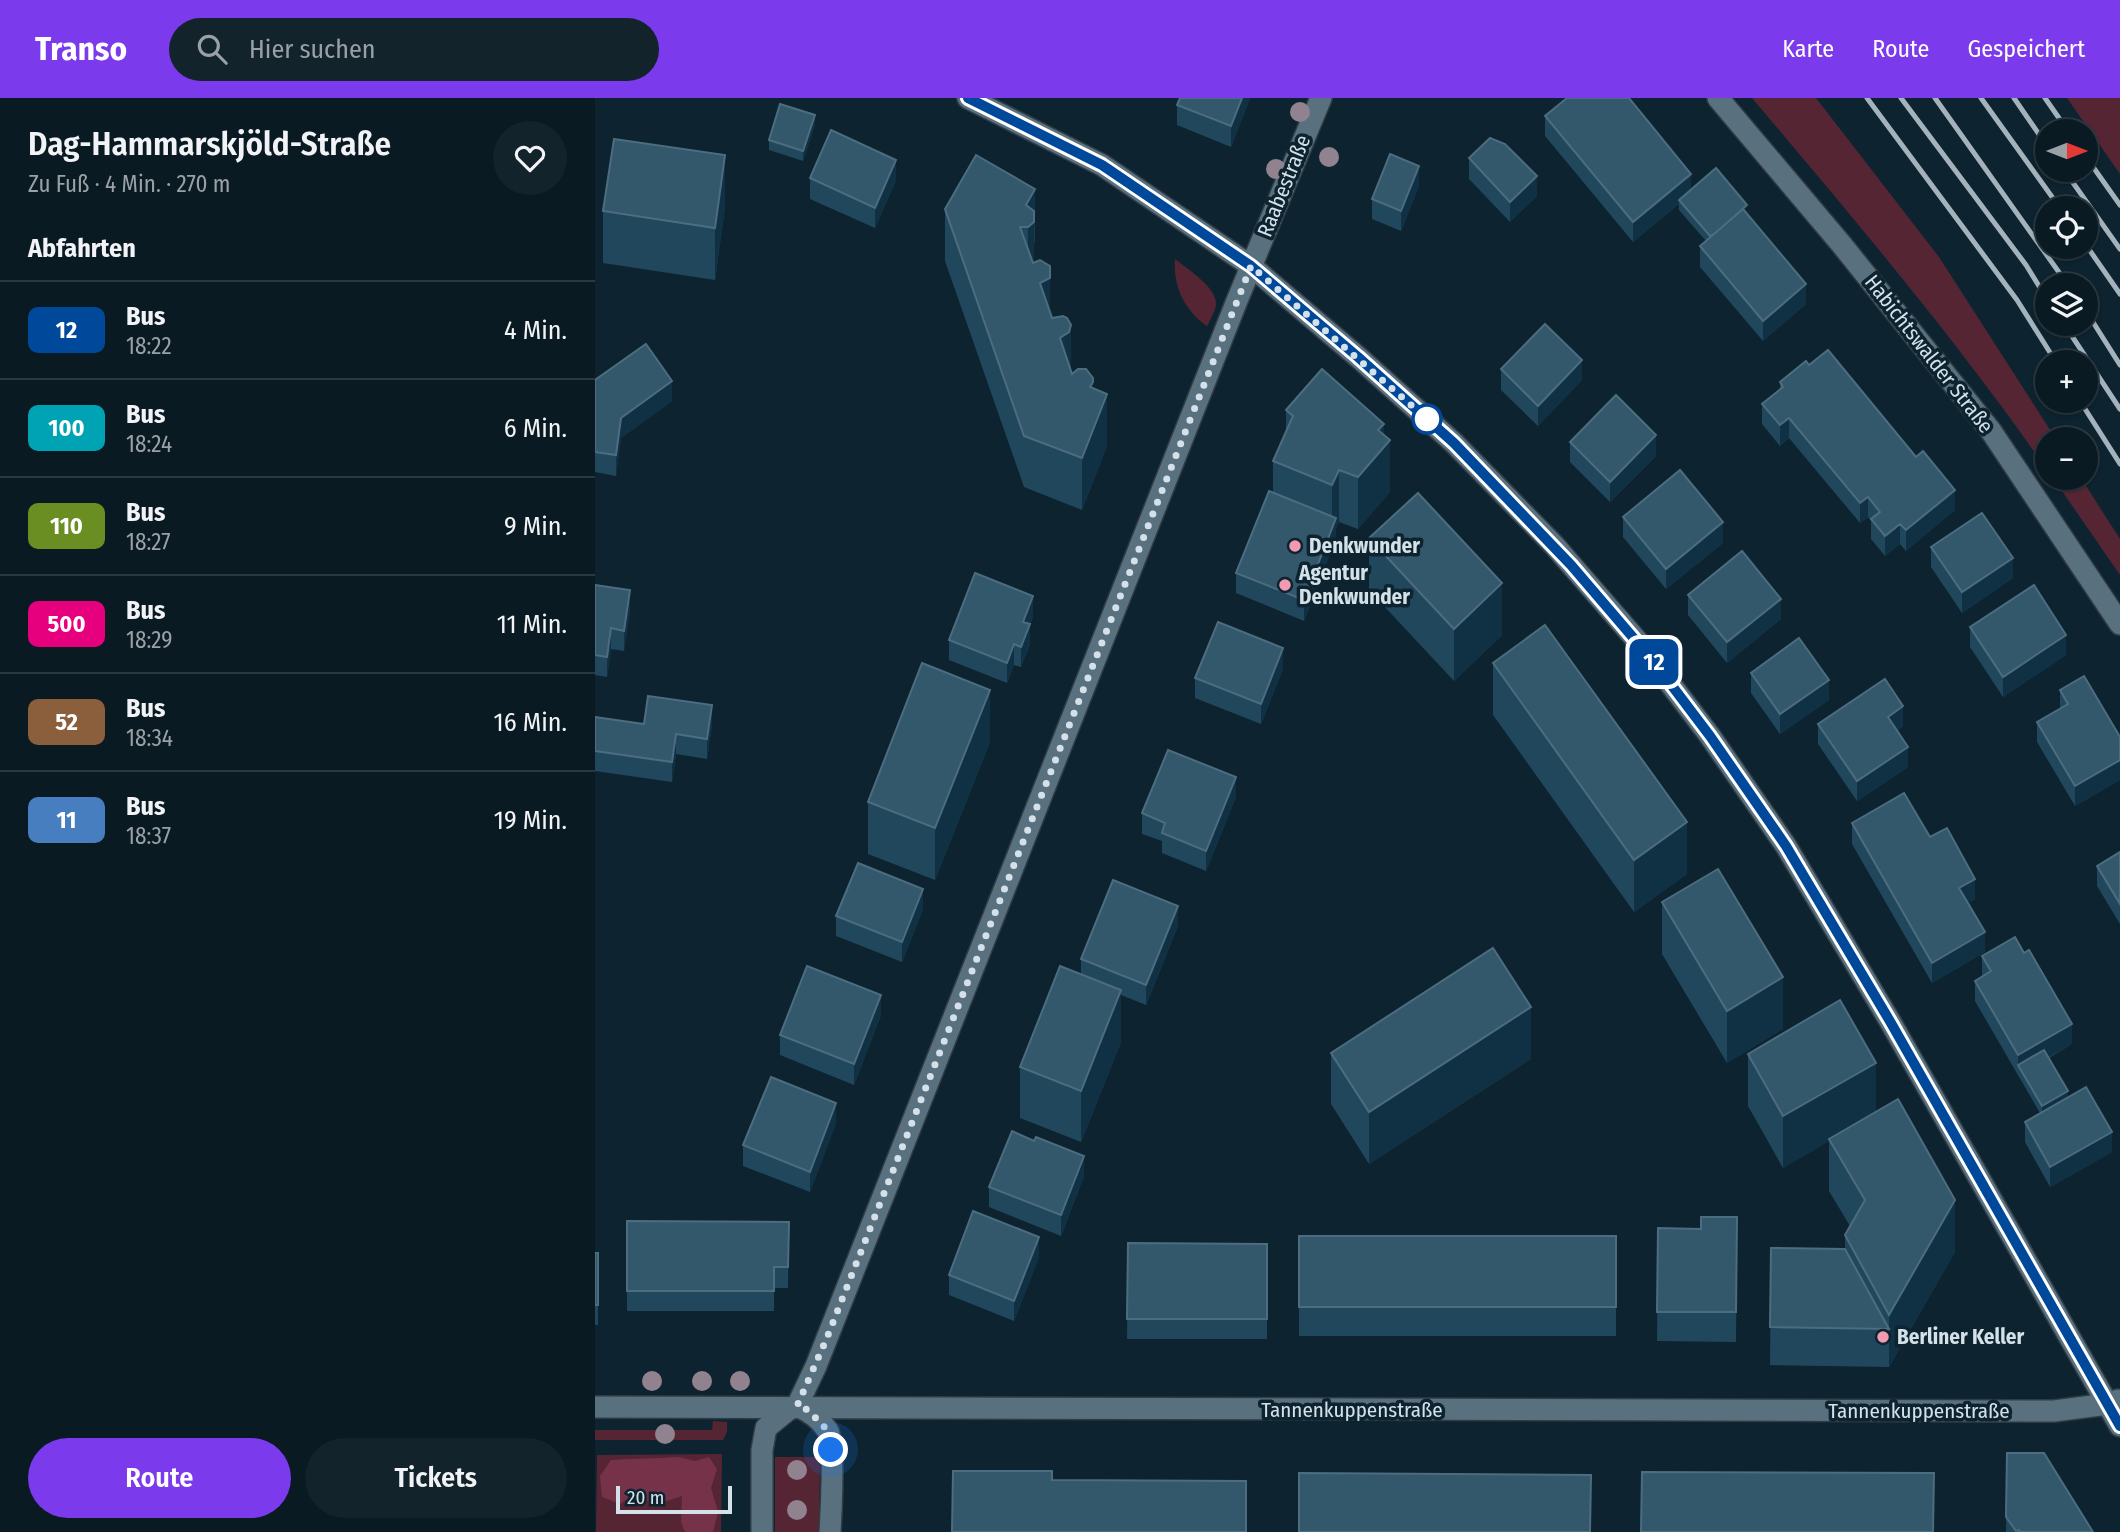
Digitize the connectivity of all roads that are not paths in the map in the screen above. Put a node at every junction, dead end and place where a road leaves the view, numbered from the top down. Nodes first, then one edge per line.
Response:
1 (968, 98) edge
2 (1321, 98) edge
3 (1718, 98) edge
4 (1251, 266) junction
5 (2120, 624) edge
6 (2114, 1402) edge
7 (797, 1406) junction
8 (595, 1407) edge
9 (2120, 1426) edge
10 (762, 1532) edge
11 (830, 1532) edge

1 - 4 street
2 - 4 street, Raabestraße
3 - 5 street, Habichtswalder Straße
4 - 6 street
4 - 7 street, Raabestraße
6 - 7 street, Tannenkuppenstraße
6 - 9 street
7 - 8 street, Tannenkuppenstraße
7 - 10 street
7 - 11 street

